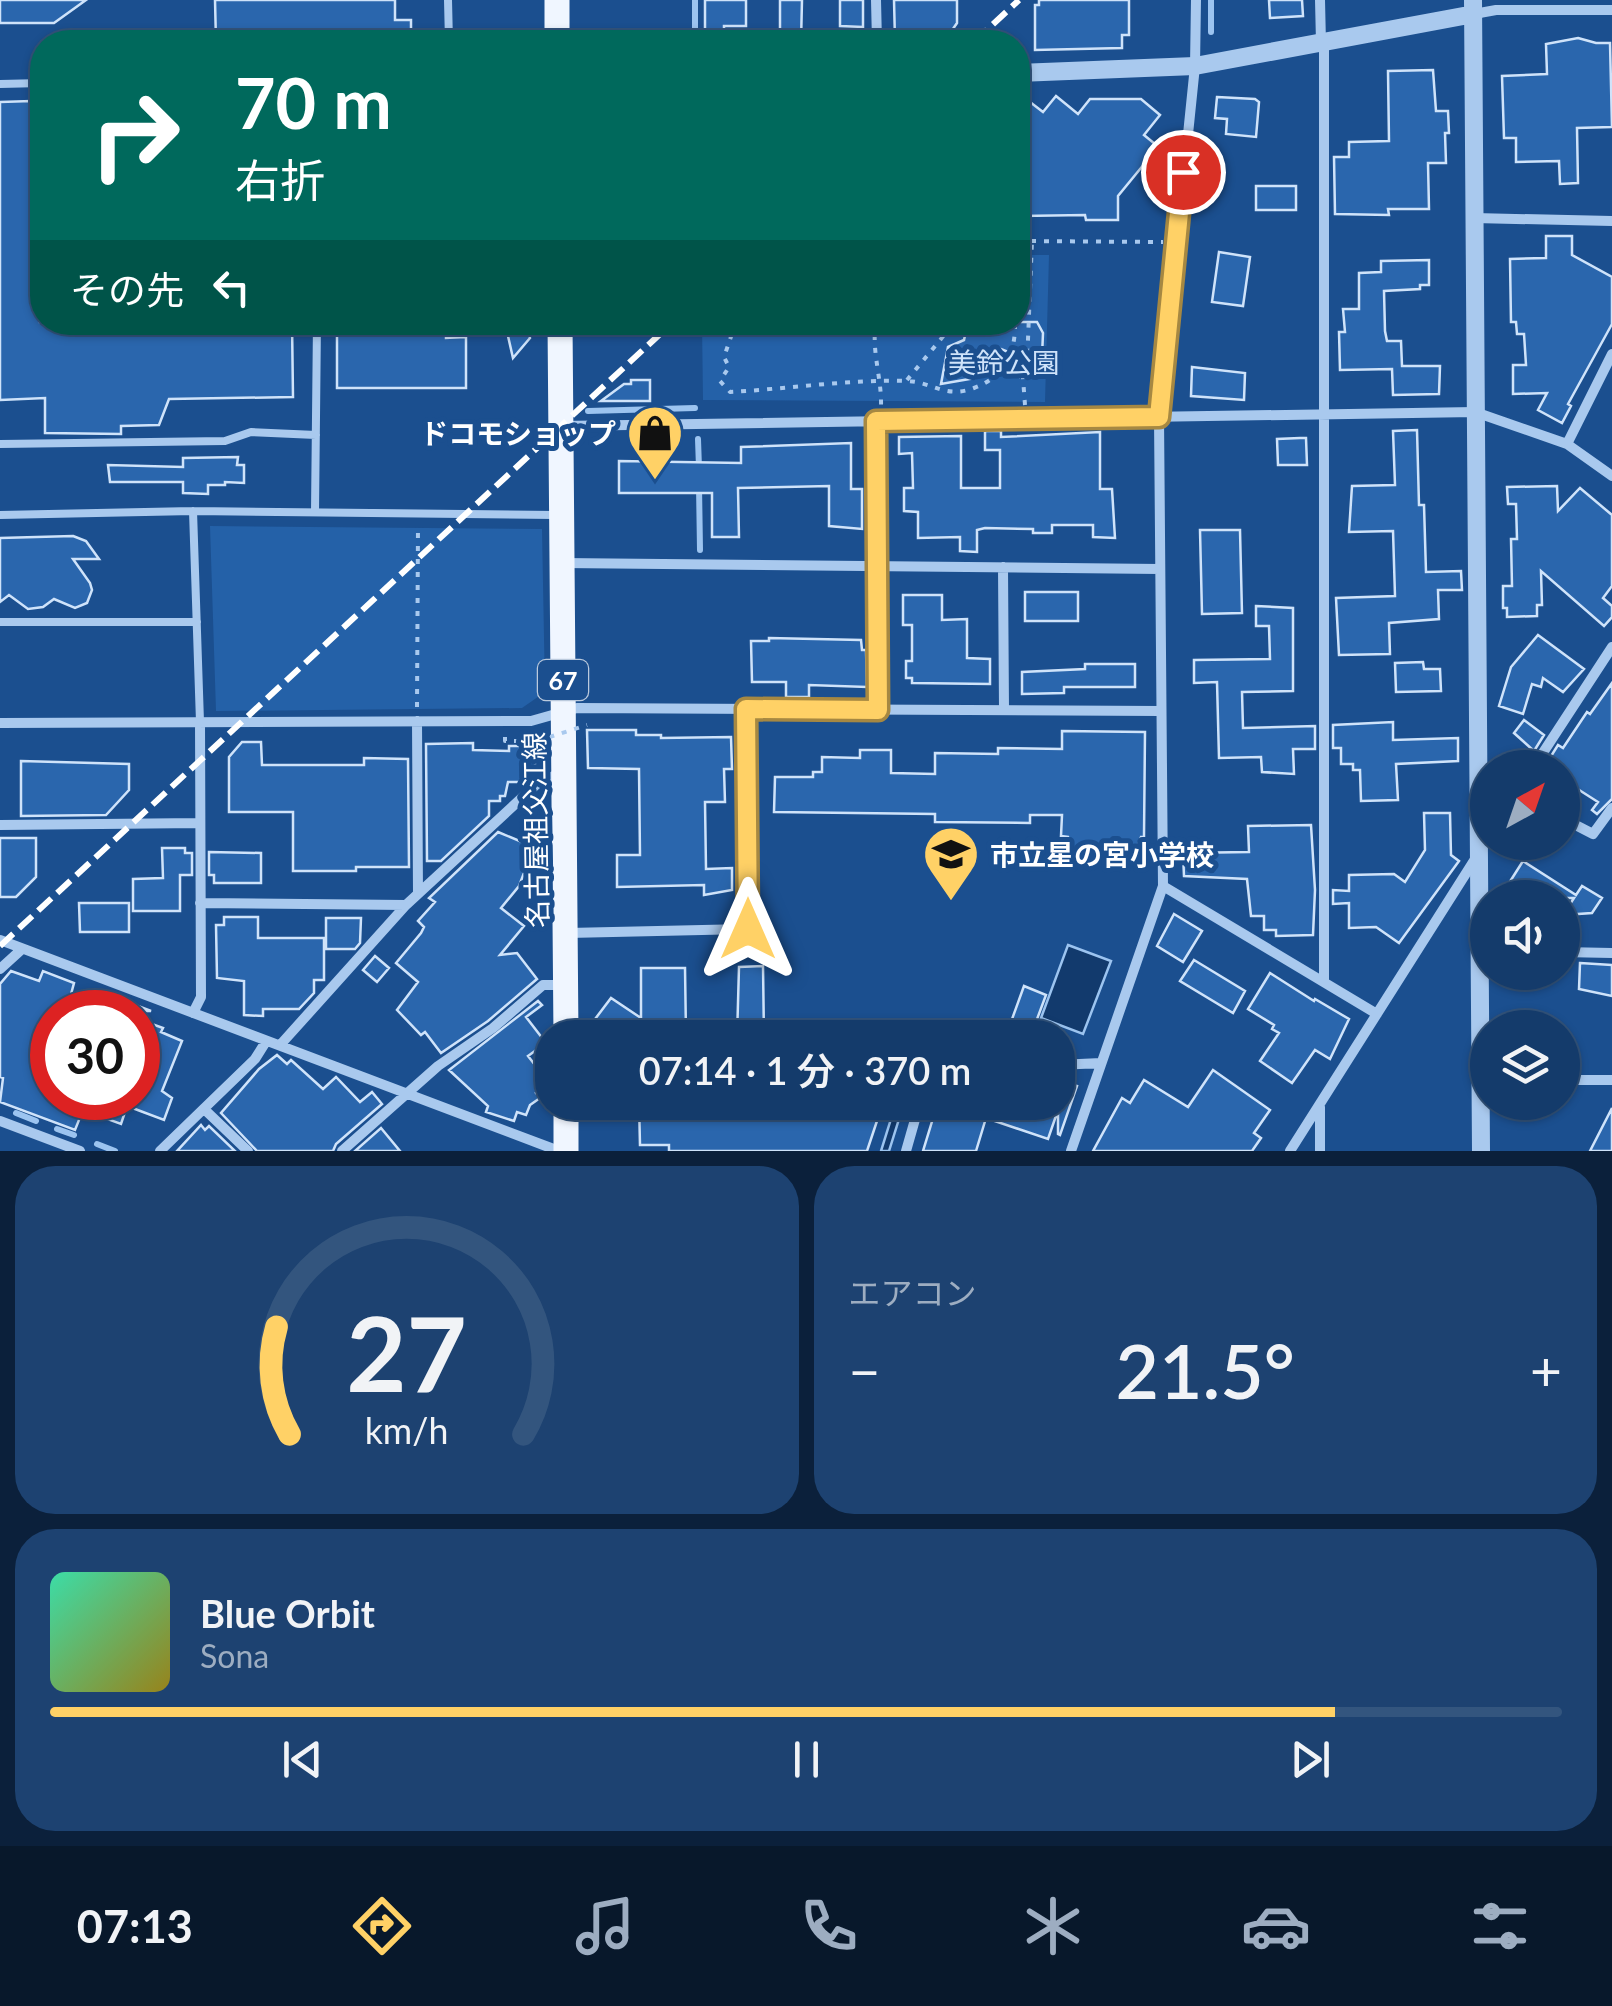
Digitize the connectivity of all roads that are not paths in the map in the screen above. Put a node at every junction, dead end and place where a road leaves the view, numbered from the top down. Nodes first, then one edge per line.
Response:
1 (448, 0) edge
2 (557, 0) edge
3 (876, 0) edge
4 (1196, 0) edge
5 (1320, 0) edge
6 (1474, 7) edge
7 (1612, 10) edge
8 (449, 30) edge
9 (557, 30) edge
10 (877, 30) edge
11 (1322, 42) junction
12 (1194, 66) junction
13 (1030, 73) edge
14 (30, 83) edge
15 (0, 84) edge
16 (1474, 218) junction
17 (1612, 220) edge
18 (317, 335) edge
19 (560, 335) edge
20 (1612, 354) edge
21 (1475, 412) junction
22 (1324, 414) junction
23 (1159, 417) junction
24 (878, 421) junction
25 (560, 426) junction
26 (316, 435) junction
27 (0, 444) edge
28 (1567, 444) junction
29 (1612, 476) edge
30 (193, 511) junction
31 (314, 512) junction
32 (0, 515) edge
33 (562, 516) junction
34 (562, 563) junction
35 (877, 566) junction
36 (1003, 568) junction
37 (1160, 569) junction
38 (0, 622) edge
39 (196, 622) junction
40 (1612, 647) edge
41 (1601, 663) junction
42 (1612, 670) edge
43 (746, 709) junction
44 (878, 710) junction
45 (1004, 710) junction
46 (1161, 711) junction
47 (563, 713) junction
48 (417, 721) junction
49 (200, 722) junction
50 (0, 723) edge
51 (1480, 750) edge
52 (1545, 750) edge
53 (564, 772) junction
54 (1612, 808) edge
55 (200, 823) junction
56 (0, 826) edge
57 (1580, 827) edge
58 (1473, 860) edge
59 (1162, 886) junction
60 (418, 894) junction
61 (200, 903) junction
62 (406, 905) junction
63 (566, 933) junction
64 (0, 940) edge
65 (22, 948) junction
66 (1580, 952) edge
67 (1612, 953) edge
68 (0, 970) edge
69 (1324, 982) junction
70 (566, 985) junction
71 (193, 1013) junction
72 (1377, 1014) junction
73 (566, 1020) edge
74 (265, 1043) junction
75 (281, 1044) junction
76 (1101, 1064) junction
77 (1075, 1065) edge
78 (1580, 1080) edge
79 (1612, 1080) edge
80 (408, 1093) junction
81 (1320, 1106) junction
82 (204, 1109) junction
83 (0, 1120) edge
84 (565, 1120) edge
85 (915, 1120) edge
86 (1483, 1120) edge
87 (80, 1151) edge
88 (160, 1151) edge
89 (248, 1151) edge
90 (342, 1151) edge
91 (562, 1151) edge
92 (906, 1151) edge
93 (1071, 1151) edge
94 (1290, 1151) edge
95 (1320, 1151) edge
96 (1482, 1151) edge

1 - 8 lane
2 - 9 main road
3 - 10 street
4 - 12 street
5 - 11 street
6 - 7 street
6 - 11 street
6 - 16 street
11 - 12 street
11 - 22 street
12 - 13 street
12 - 23 street
14 - 15 lane
16 - 17 street
16 - 21 street
18 - 26 lane
19 - 25 main road, 名古屋祖父江線 / 67
20 - 28 street
21 - 22 street
21 - 28 street
21 - 51 street
22 - 23 street
22 - 69 street
23 - 24 street
23 - 37 street
24 - 25 street
24 - 35 street
25 - 33 main road, 名古屋祖父江線 / 67
26 - 27 lane
26 - 31 lane
28 - 29 street
30 - 31 lane
30 - 32 lane
30 - 39 lane
31 - 33 lane
33 - 34 main road, 名古屋祖父江線 / 67
34 - 35 street
34 - 47 main road, 名古屋祖父江線 / 67
35 - 36 street
35 - 44 street
36 - 37 street
36 - 45 street
37 - 46 street
38 - 39 lane
39 - 49 lane
40 - 41 street
41 - 42 street
41 - 52 street
43 - 44 street
43 - 47 street
43 - 63 street
44 - 45 street
45 - 46 street
46 - 59 street
47 - 48 street
47 - 53 main road, 名古屋祖父江線 / 67
48 - 49 street
48 - 60 street
49 - 50 street
49 - 55 street
53 - 60 street
53 - 63 main road, 名古屋祖父江線 / 67
54 - 57 street
55 - 56 street
55 - 61 street
58 - 72 street
59 - 69 street
59 - 76 street
60 - 62 street
61 - 62 street
61 - 71 street
62 - 75 street
63 - 70 main road, 名古屋祖父江線 / 67
64 - 65 street
65 - 68 street
65 - 71 street
66 - 67 street
69 - 72 street
70 - 73 main road, 名古屋祖父江線 / 67
70 - 80 street
71 - 74 street
72 - 81 street
74 - 75 street
74 - 82 street
75 - 80 street
76 - 77 street
76 - 93 street
78 - 79 street
80 - 90 street
80 - 91 street
81 - 94 street
81 - 95 street
82 - 88 street
82 - 89 street
83 - 87 street
84 - 91 main road
85 - 92 street
86 - 96 street

